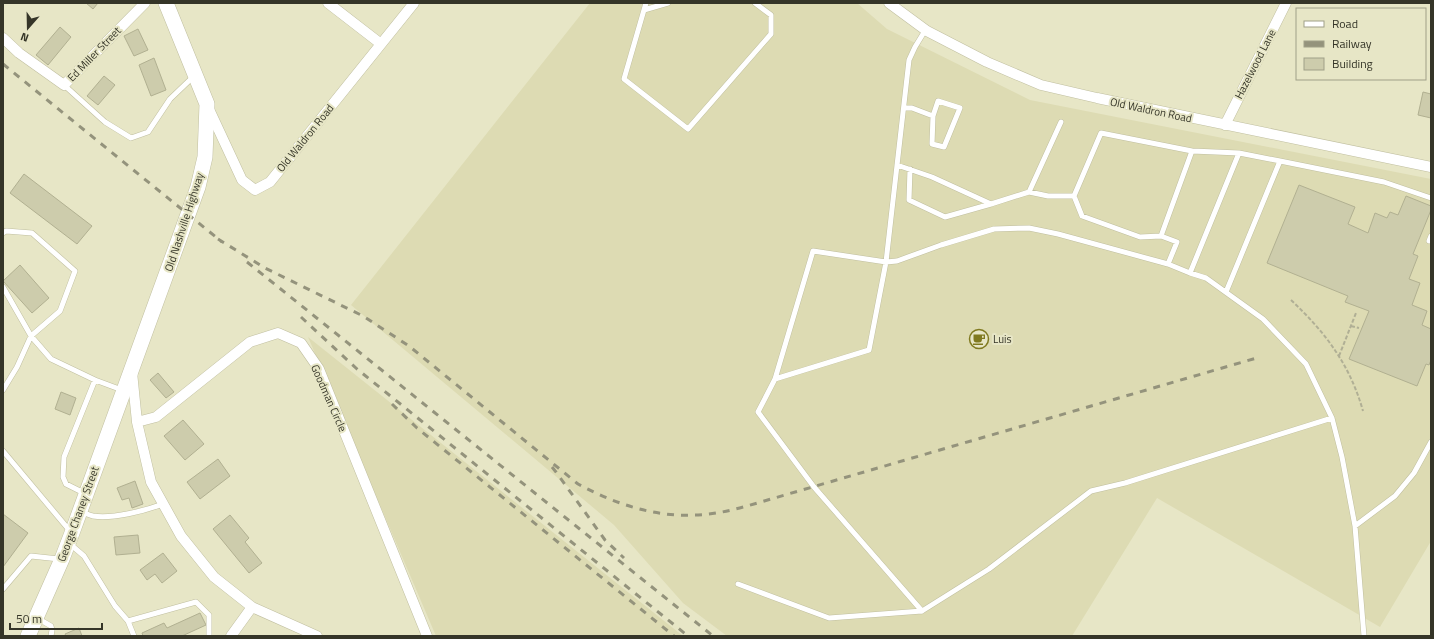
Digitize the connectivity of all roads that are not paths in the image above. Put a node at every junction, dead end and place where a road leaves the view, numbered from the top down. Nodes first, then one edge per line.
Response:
1 (145, 3) edge
2 (166, 3) edge
3 (328, 3) edge
4 (414, 3) edge
5 (646, 3) edge
6 (668, 3) edge
7 (755, 3) edge
8 (889, 3) edge
9 (1286, 3) edge
10 (644, 10) junction
11 (926, 29) junction
12 (3, 38) edge
13 (381, 44) junction
14 (195, 74) junction
15 (64, 85) junction
16 (207, 104) junction
17 (904, 108) junction
18 (933, 116) junction
19 (1061, 122) dead end
20 (1225, 125) junction
21 (1192, 151) junction
22 (1239, 153) junction
23 (1280, 161) junction
24 (898, 165) junction
25 (1431, 167) edge
26 (910, 169) junction
27 (1029, 192) junction
28 (1074, 196) junction
29 (1431, 198) edge
30 (991, 204) junction
31 (3, 233) edge
32 (1161, 236) junction
33 (886, 262) junction
34 (1168, 264) junction
35 (1190, 273) junction
36 (3, 286) edge
37 (1226, 292) junction
38 (31, 336) junction
39 (132, 370) junction
40 (776, 379) junction
41 (95, 380) junction
42 (3, 390) edge
43 (124, 391) junction
44 (1332, 418) junction
45 (137, 422) junction
46 (1431, 442) edge
47 (3, 451) edge
48 (86, 494) junction
49 (163, 504) junction
50 (80, 511) junction
51 (1355, 526) junction
52 (70, 538) junction
53 (62, 559) junction
54 (738, 584) dead end
55 (3, 589) edge
56 (252, 607) junction
57 (922, 611) junction
58 (36, 618) junction
59 (128, 621) junction
60 (28, 636) edge
61 (51, 636) edge
62 (134, 636) edge
63 (209, 636) edge
64 (231, 636) edge
65 (317, 636) edge
66 (427, 636) edge
67 (1364, 636) edge

1 - 15 street, Ed Miller Street
2 - 14 main road, Old Nashville Highway
3 - 13 street
4 - 13 street, Old Waldron Road
5 - 10 lane
6 - 10 lane
7 - 10 lane
8 - 11 street, Old Waldron Road
9 - 20 street, Hazelwood Lane
11 - 17 lane
11 - 20 street, Old Waldron Road
12 - 15 street, Ed Miller Street
13 - 16 street, Old Waldron Road
14 - 15 lane
14 - 16 main road, Old Nashville Highway
16 - 39 main road, Old Nashville Highway
17 - 18 lane
17 - 24 lane
18 - 18 lane
19 - 27 lane
20 - 25 street, Old Waldron Road
21 - 22 lane
21 - 28 lane
21 - 32 lane
22 - 23 lane
22 - 35 lane
23 - 29 lane
23 - 37 lane
24 - 26 lane
24 - 33 lane
26 - 30 lane
26 - 30 lane
27 - 28 lane
27 - 30 lane
28 - 32 lane
31 - 38 lane
32 - 34 lane
33 - 34 lane
33 - 40 lane
33 - 40 lane
34 - 35 lane
35 - 37 lane
36 - 38 lane
37 - 44 lane
38 - 41 lane
38 - 42 lane
39 - 43 main road, Old Nashville Highway
39 - 45 street, Old Nashville Highway
40 - 57 lane
41 - 43 lane
41 - 48 lane
43 - 48 main road, George Chaney Street
44 - 51 lane
44 - 57 lane
45 - 49 street, Old Nashville Highway
45 - 66 street, Goodman Circle
46 - 51 lane
47 - 52 lane
48 - 50 main road, George Chaney Street
49 - 50 lane
49 - 56 street, Old Nashville Highway
50 - 52 main road, George Chaney Street
51 - 67 lane
52 - 53 main road, George Chaney Street
52 - 59 lane
53 - 55 lane
53 - 58 main road, George Chaney Street
54 - 57 lane
56 - 64 street
56 - 65 street, Old Nashville Highway
58 - 60 main road, George Chaney Street
58 - 61 lane
59 - 62 lane
59 - 63 lane

